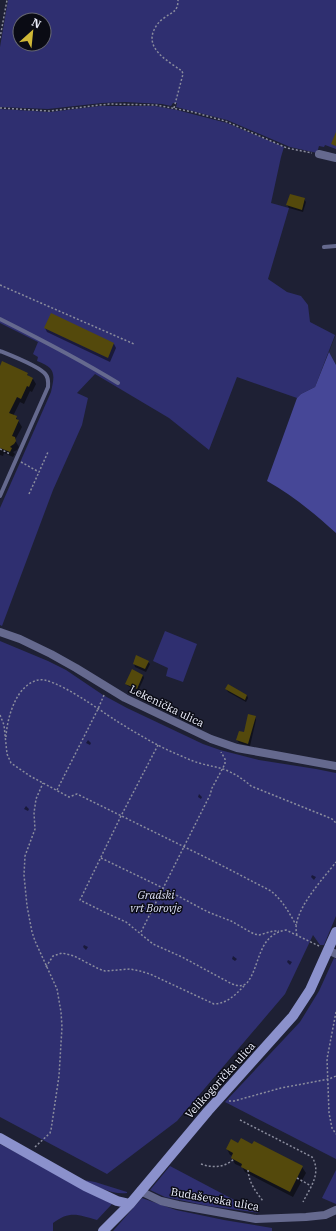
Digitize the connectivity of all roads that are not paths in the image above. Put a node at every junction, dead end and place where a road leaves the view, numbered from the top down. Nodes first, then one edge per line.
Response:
1 (319, 154) road end
2 (336, 158) edge
3 (336, 246) edge
4 (324, 247) dead end
5 (0, 319) edge
6 (0, 351) edge
7 (118, 382) dead end
8 (0, 496) edge
9 (0, 632) edge
10 (336, 766) edge
11 (336, 932) edge
12 (332, 952) edge
13 (0, 1138) edge
14 (140, 1191) junction
15 (130, 1204) junction
16 (336, 1210) edge
17 (103, 1231) edge

1 - 2 street
3 - 4 lane
5 - 7 lane
6 - 8 lane
9 - 10 street, Lekenička ulica
11 - 12 street, Velikogorička ulica
12 - 14 street, Velikogorička ulica
13 - 15 street
14 - 15 street, Velikogorička ulica
14 - 16 street, Budaševska ulica
15 - 17 street, Velikogorička ulica

